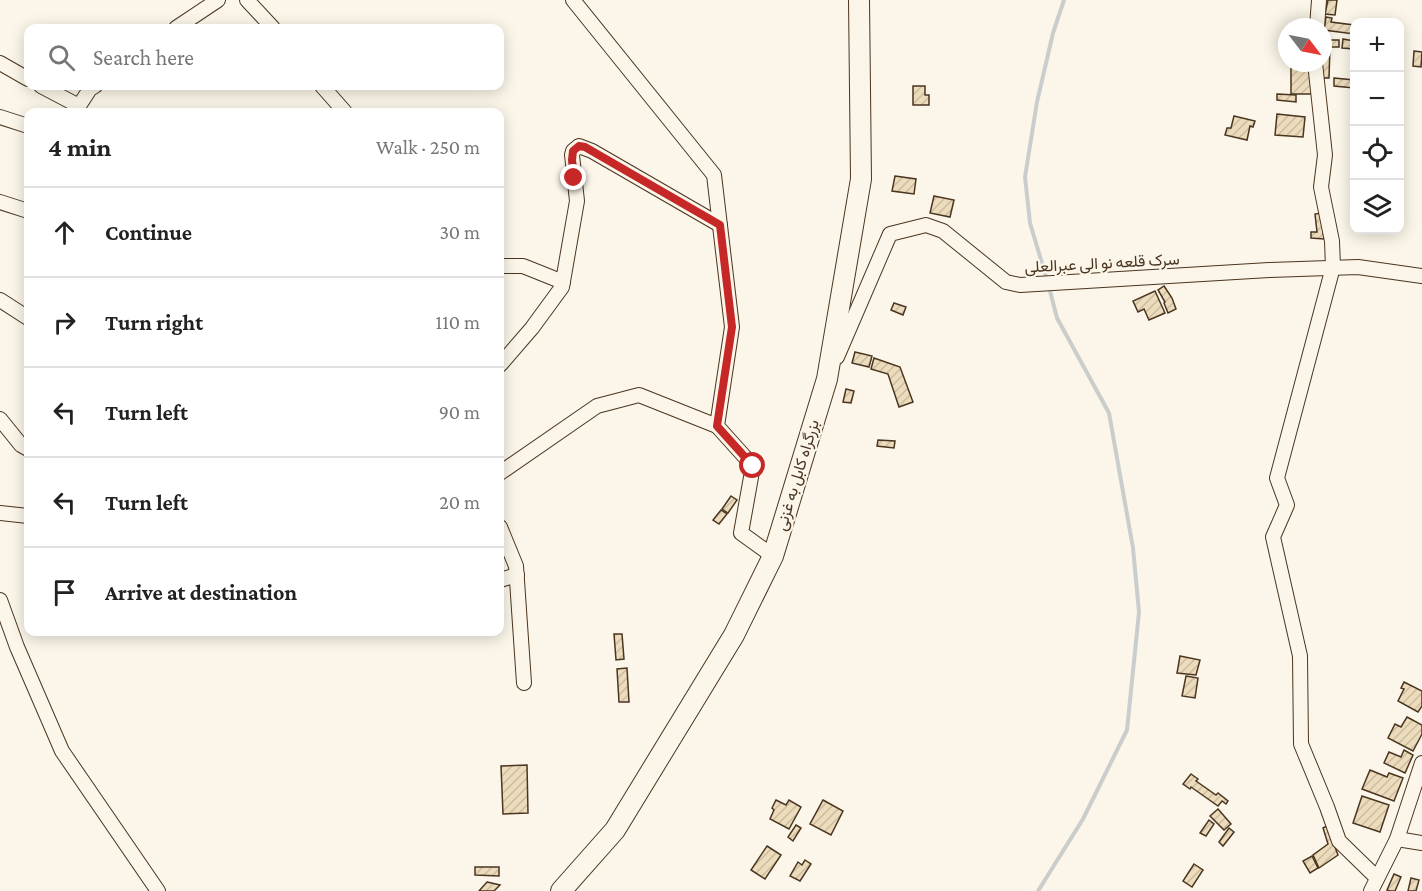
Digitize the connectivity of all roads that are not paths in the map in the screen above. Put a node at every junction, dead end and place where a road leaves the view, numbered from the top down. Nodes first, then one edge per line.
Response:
1 (218, 0) edge
2 (247, 0) edge
3 (573, 0) edge
4 (859, 0) edge
5 (1319, 0) edge
6 (1318, 18) edge
7 (182, 24) edge
8 (269, 24) edge
9 (0, 63) edge
10 (1316, 72) edge
11 (24, 77) edge
12 (46, 90) edge
13 (92, 90) edge
14 (326, 90) edge
15 (74, 108) edge
16 (78, 108) edge
17 (341, 108) edge
18 (0, 117) edge
19 (24, 125) edge
20 (0, 202) edge
21 (24, 209) edge
22 (720, 225) junction
23 (504, 266) edge
24 (1333, 267) junction
25 (1422, 276) edge
26 (563, 282) junction
27 (0, 300) edge
28 (24, 315) edge
29 (504, 360) edge
30 (827, 379) junction
31 (0, 419) edge
32 (717, 426) junction
33 (24, 446) edge
34 (504, 470) edge
35 (0, 513) edge
36 (24, 516) edge
37 (504, 536) edge
38 (773, 556) junction
39 (517, 574) junction
40 (504, 579) edge
41 (0, 600) edge
42 (524, 683) dead end
43 (1422, 763) edge
44 (1398, 839) junction
45 (1422, 843) edge
46 (1374, 885) edge
47 (158, 891) edge
48 (561, 891) edge

1 - 7 street
2 - 8 street
3 - 22 street
4 - 30 highway, بزرگراه کابل به غزنی
5 - 6 street
9 - 11 street
10 - 24 street
12 - 15 street
13 - 16 street
14 - 17 street
18 - 19 street
20 - 21 street
22 - 26 street
22 - 32 street
23 - 26 street
24 - 25 street, سرک قلعه نو الی عبرالعلی
24 - 30 street, سرک قلعه نو الی عبرالعلی
24 - 46 street
26 - 29 street
27 - 28 street
30 - 38 highway, بزرگراه کابل به غزنی
31 - 33 street
32 - 34 street
32 - 38 street
35 - 36 street
37 - 39 street
38 - 48 highway, بزرگراه کابل به غزنی
39 - 40 street
39 - 42 street
41 - 47 street
43 - 44 street
44 - 45 street
44 - 46 street

